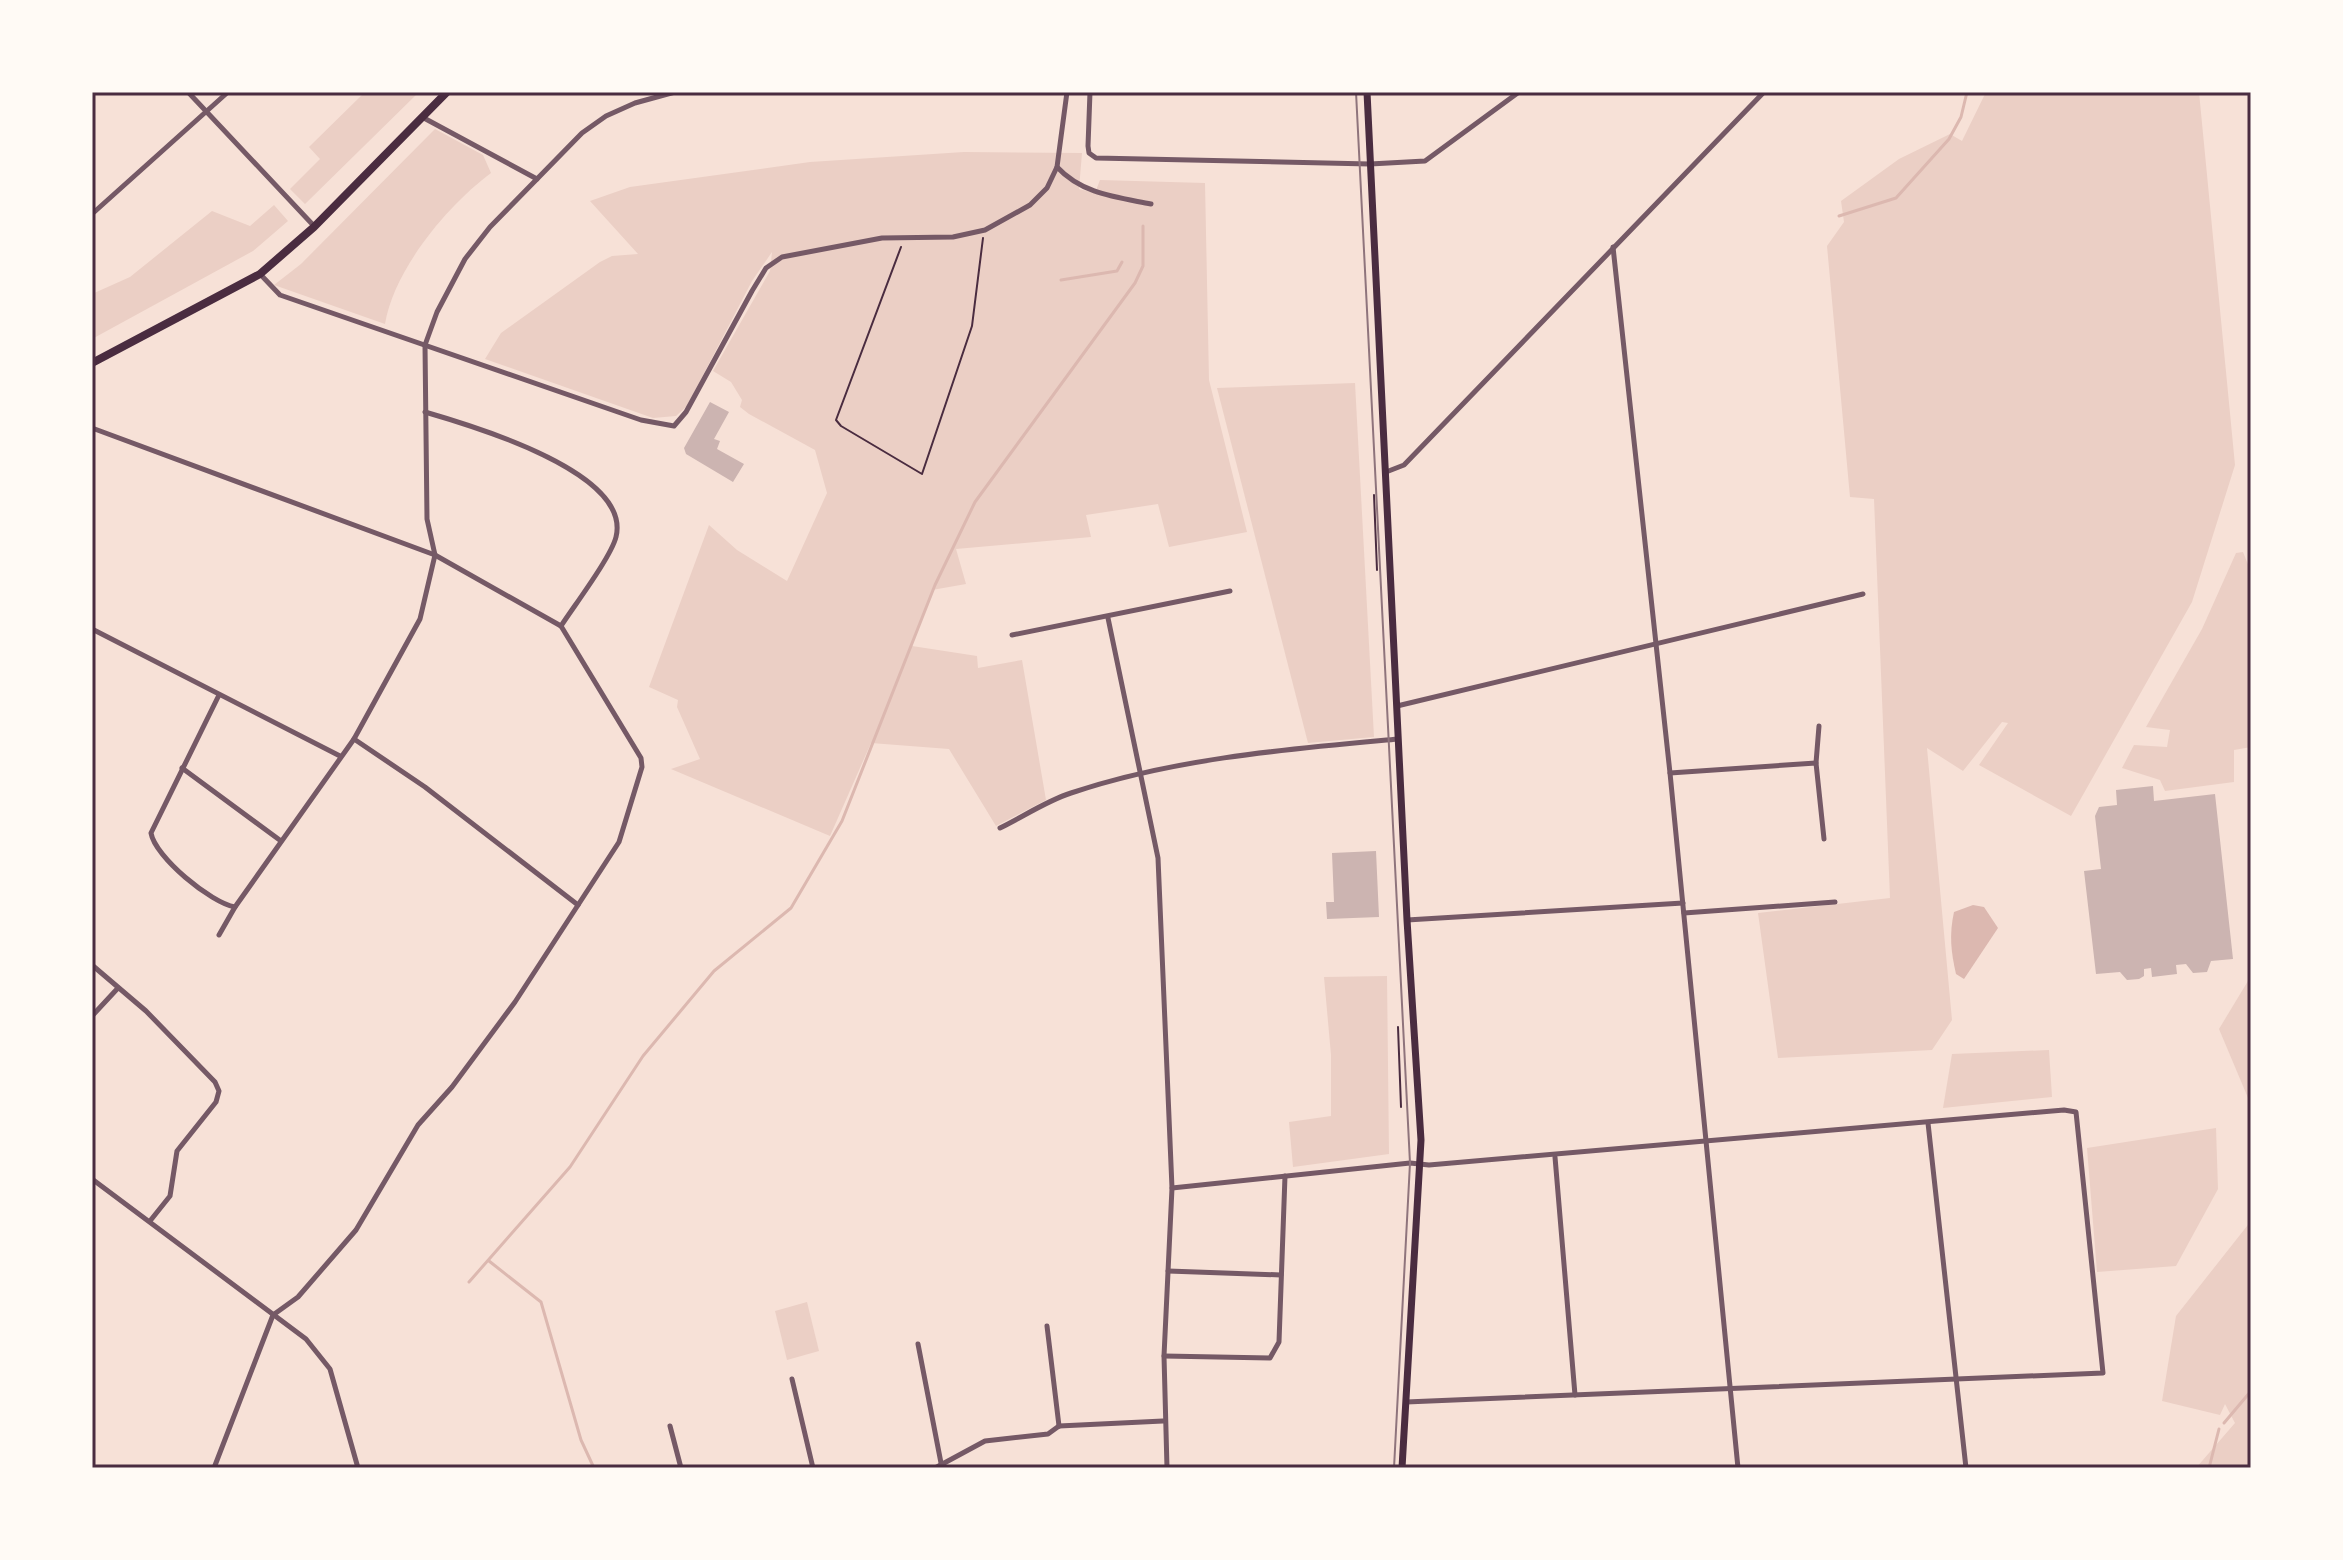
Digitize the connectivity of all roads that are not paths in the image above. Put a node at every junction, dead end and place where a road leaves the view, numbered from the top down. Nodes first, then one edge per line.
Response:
1 (188, 92) edge
2 (228, 92) edge
3 (447, 92) edge
4 (675, 92) edge
5 (1067, 92) edge
6 (1090, 92) edge
7 (1367, 92) edge
8 (1519, 92) edge
9 (1764, 92) edge
10 (206, 113) junction
11 (422, 117) junction
12 (1370, 164) junction
13 (1057, 167) junction
14 (537, 179) junction
15 (1151, 204) dead end
16 (92, 214) edge
17 (314, 227) junction
18 (1613, 247) junction
19 (260, 274) junction
20 (425, 345) junction
21 (92, 363) edge
22 (425, 412) junction
23 (92, 428) edge
24 (1386, 472) junction
25 (435, 555) junction
26 (1230, 591) dead end
27 (1863, 594) dead end
28 (1108, 618) junction
29 (561, 626) junction
30 (92, 629) edge
31 (1012, 635) dead end
32 (1656, 642) junction
33 (219, 695) junction
34 (1397, 706) junction
35 (1819, 726) dead end
36 (354, 739) junction
37 (1399, 739) junction
38 (340, 757) junction
39 (1816, 763) junction
40 (182, 768) junction
41 (1141, 773) junction
42 (1670, 773) junction
43 (1000, 828) dead end
44 (1824, 839) dead end
45 (281, 841) junction
46 (1835, 902) dead end
47 (1683, 903) junction
48 (578, 905) junction
49 (235, 907) junction
50 (1684, 913) junction
51 (1407, 920) junction
52 (219, 935) dead end
53 (92, 965) edge
54 (118, 988) junction
55 (92, 1016) edge
56 (1928, 1123) junction
57 (1706, 1142) junction
58 (1555, 1156) junction
59 (1422, 1164) junction
60 (1285, 1176) junction
61 (92, 1179) edge
62 (1172, 1188) junction
63 (150, 1221) junction
64 (1168, 1271) junction
65 (1281, 1275) junction
66 (273, 1315) junction
67 (1047, 1326) dead end
68 (918, 1344) dead end
69 (1164, 1356) junction
70 (792, 1379) dead end
71 (1956, 1380) junction
72 (1731, 1387) junction
73 (1575, 1395) junction
74 (1406, 1402) junction
75 (1163, 1421) junction
76 (670, 1426) dead end
77 (1059, 1426) junction
78 (941, 1463) junction
79 (214, 1468) edge
80 (358, 1468) edge
81 (681, 1468) edge
82 (813, 1468) edge
83 (935, 1468) edge
84 (1167, 1468) edge
85 (1402, 1468) edge
86 (1738, 1468) edge
87 (1966, 1468) edge

1 - 10 street
2 - 10 street
3 - 11 main road
4 - 14 street
5 - 13 street
6 - 12 street
7 - 12 main road
8 - 12 street
9 - 18 street
10 - 16 street
10 - 17 street
11 - 14 street
11 - 17 main road
12 - 24 main road
13 - 15 street
13 - 20 street
14 - 20 street
17 - 19 main road
18 - 24 street
18 - 32 street
19 - 20 street
19 - 21 main road
20 - 22 street
22 - 25 street
22 - 29 street
23 - 25 street
24 - 34 main road
25 - 29 street
25 - 36 street
26 - 28 street
27 - 32 street
28 - 31 street
28 - 41 street
29 - 48 street
30 - 33 street
32 - 34 street
32 - 42 street
33 - 38 street
33 - 40 street
34 - 37 main road
35 - 39 street
36 - 38 street
36 - 48 street
37 - 41 street
37 - 51 main road
38 - 45 street
39 - 42 street
39 - 44 street
40 - 45 street
40 - 49 street
41 - 43 street
41 - 62 street
42 - 47 street
45 - 49 street
46 - 50 street
47 - 50 street
47 - 51 street
48 - 66 street
49 - 52 street
50 - 57 street
51 - 59 main road
53 - 54 street
54 - 55 street
54 - 63 street
56 - 57 street
56 - 71 street
56 - 71 street
57 - 58 street
57 - 72 street
58 - 59 street
58 - 73 street
59 - 60 street
59 - 74 main road
60 - 62 street
60 - 65 street
61 - 63 street
62 - 64 street
63 - 66 street
64 - 65 street
64 - 69 street
65 - 69 street
66 - 79 street
66 - 80 street
67 - 77 street
68 - 78 street
69 - 75 street
70 - 82 street
71 - 72 street
71 - 87 street
72 - 73 street
72 - 86 street
73 - 74 street
74 - 85 main road
75 - 77 street
75 - 84 street
76 - 81 street
77 - 78 street
78 - 83 street

